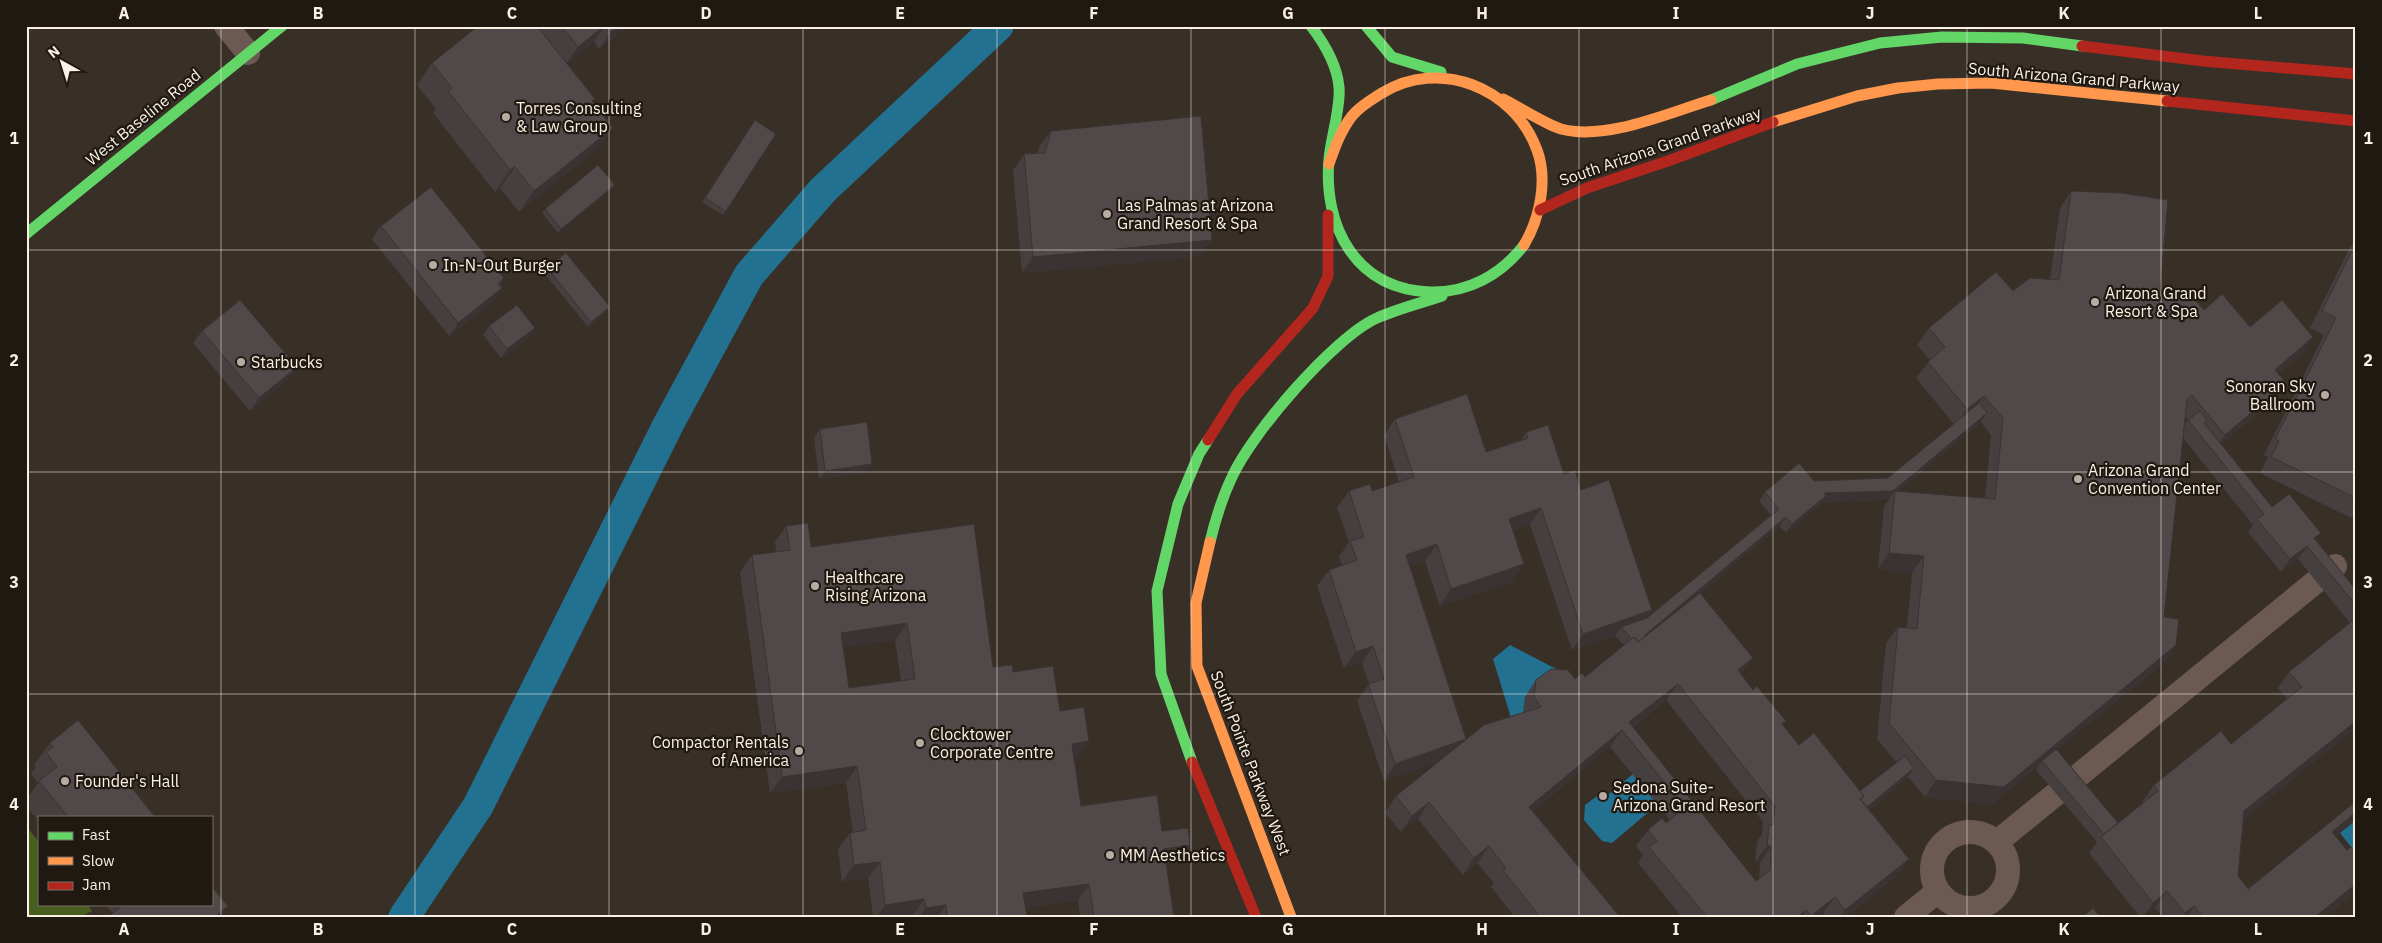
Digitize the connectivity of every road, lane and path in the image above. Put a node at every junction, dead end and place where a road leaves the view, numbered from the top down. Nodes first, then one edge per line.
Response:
1 (226, 26) edge
2 (282, 26) edge
3 (1311, 26) edge
4 (1366, 26) edge
5 (248, 53) junction
6 (2356, 74) edge
7 (1461, 79) junction
8 (1502, 99) junction
9 (2356, 121) edge
10 (1329, 164) junction
11 (1328, 201) junction
12 (1540, 210) junction
13 (26, 234) edge
14 (1458, 290) junction
15 (2335, 566) edge
16 (1997, 842) junction
17 (1938, 891) junction
18 (1256, 917) edge
19 (1291, 917) edge
20 (1906, 917) edge

1 - 5 street
2 - 5 street, West Baseline Road
3 - 10 street, South Arizona Grand Parkway
4 - 7 street, South Arizona Grand Parkway
5 - 13 street, West Baseline Road
6 - 8 street, South Arizona Grand Parkway
7 - 8 street, South Arizona Grand Parkway
7 - 10 street, South Arizona Grand Parkway
8 - 12 street, South Arizona Grand Parkway
9 - 12 street, South Arizona Grand Parkway
10 - 11 street, South Arizona Grand Parkway
11 - 14 street, South Arizona Grand Parkway
11 - 18 street
12 - 14 street, South Arizona Grand Parkway
14 - 19 street, South Pointe Parkway West
15 - 16 street
16 - 17 street
16 - 17 street
17 - 20 street

